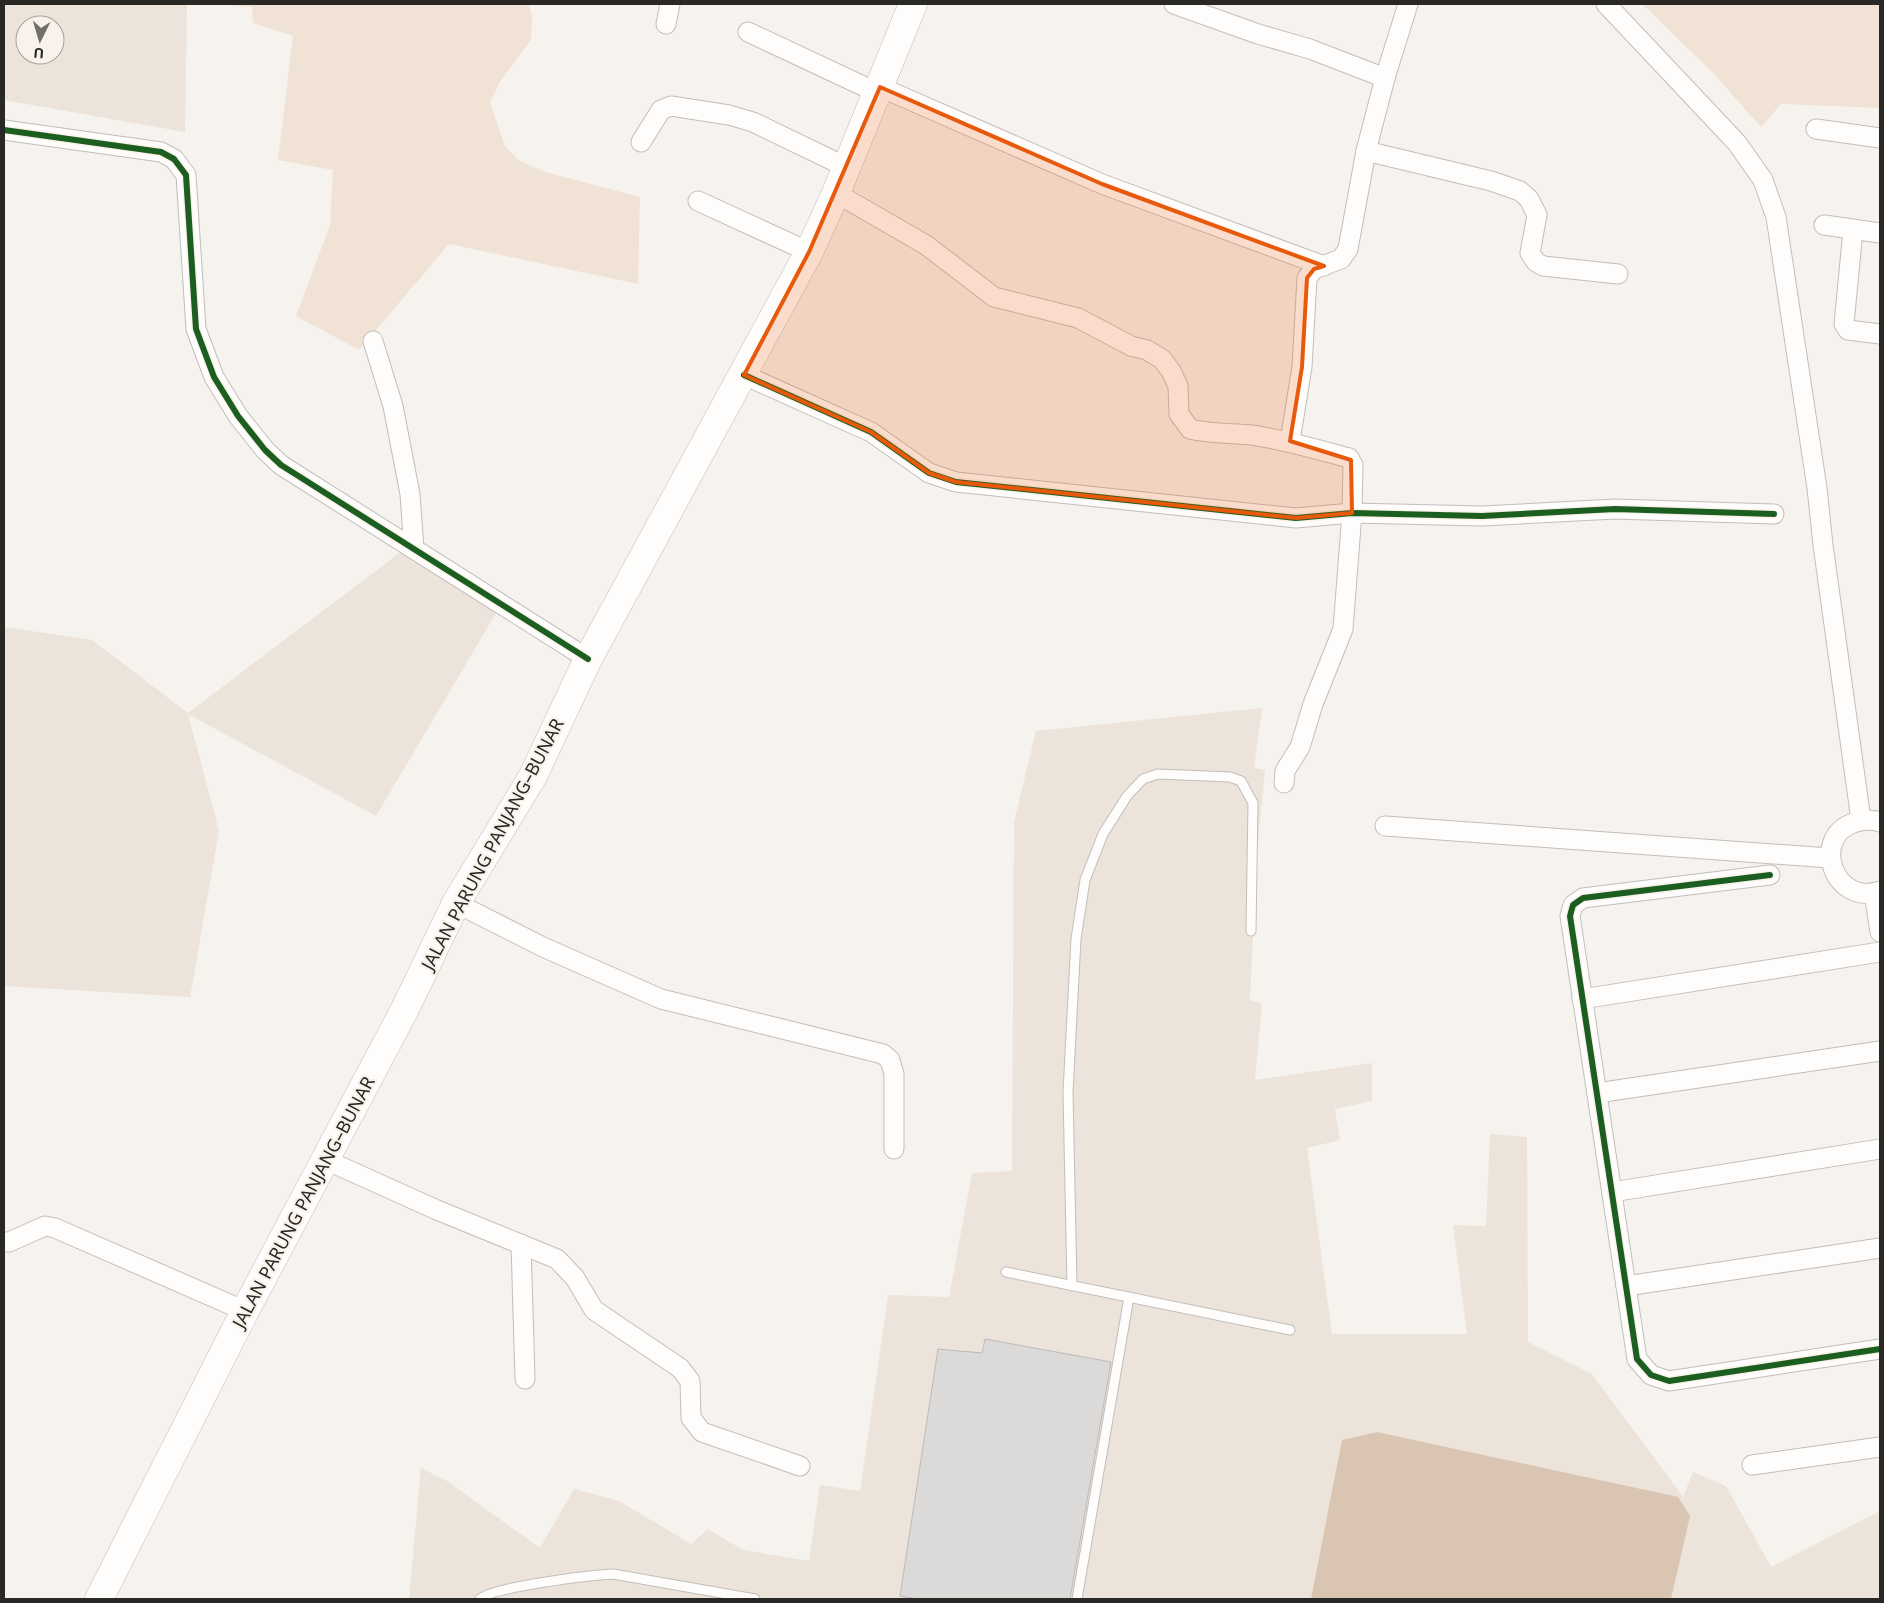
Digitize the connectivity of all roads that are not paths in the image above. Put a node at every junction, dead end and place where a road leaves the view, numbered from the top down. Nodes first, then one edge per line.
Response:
1 (670, 4) edge
2 (912, 4) edge
3 (1174, 4) edge
4 (1408, 4) edge
5 (1606, 4) edge
6 (666, 24) dead end
7 (748, 32) dead end
8 (1385, 78) junction
9 (879, 90) junction
10 (1816, 129) dead end
11 (4, 130) edge
12 (1880, 138) edge
13 (641, 142) dead end
14 (1366, 151) junction
15 (846, 167) junction
16 (836, 193) junction
17 (698, 201) dead end
18 (1824, 226) dead end
19 (1853, 230) junction
20 (1880, 233) edge
21 (809, 252) junction
22 (1324, 266) junction
23 (1618, 274) dead end
24 (1880, 334) edge
25 (373, 341) dead end
26 (744, 375) junction
27 (1290, 441) junction
28 (1352, 513) junction
29 (1774, 514) dead end
30 (414, 549) junction
31 (588, 659) junction
32 (1284, 783) dead end
33 (1861, 820) junction
34 (1880, 822) edge
35 (1385, 826) dead end
36 (1830, 858) junction
37 (1770, 875) dead end
38 (1877, 892) edge
39 (456, 903) junction
40 (1251, 931) dead end
41 (1880, 932) edge
42 (1880, 952) edge
43 (1582, 999) junction
44 (1880, 1051) edge
45 (1596, 1093) junction
46 (894, 1149) dead end
47 (1880, 1149) edge
48 (326, 1160) junction
49 (1612, 1192) junction
50 (4, 1242) edge
51 (520, 1244) junction
52 (1880, 1248) edge
53 (1006, 1272) dead end
54 (1072, 1286) junction
55 (1626, 1286) junction
56 (1128, 1297) junction
57 (245, 1311) junction
58 (1290, 1330) dead end
59 (1880, 1350) edge
60 (525, 1378) dead end
61 (1880, 1447) edge
62 (1752, 1465) dead end
63 (800, 1466) dead end
64 (99, 1599) edge
65 (480, 1599) edge
66 (755, 1599) edge
67 (1077, 1599) edge

1 - 6 street
2 - 9 main road, JALAN PARUNG PANJANG–BUNAR
3 - 8 street
4 - 8 street
5 - 33 street
7 - 9 street
8 - 14 street
9 - 15 main road, JALAN PARUNG PANJANG–BUNAR
9 - 22 street
10 - 12 street
11 - 30 street
13 - 15 street
14 - 22 street
14 - 23 street
15 - 16 main road, JALAN PARUNG PANJANG–BUNAR
16 - 21 main road, JALAN PARUNG PANJANG–BUNAR
16 - 27 street
17 - 21 street
18 - 19 street
19 - 20 street
19 - 24 street
21 - 26 main road, JALAN PARUNG PANJANG–BUNAR
22 - 27 street
25 - 30 street
26 - 28 street
26 - 31 main road, JALAN PARUNG PANJANG–BUNAR
27 - 28 street
28 - 29 street
28 - 32 street
30 - 31 street
31 - 39 main road, JALAN PARUNG PANJANG–BUNAR
33 - 34 street
33 - 36 street
35 - 36 street
36 - 38 street
37 - 43 street
38 - 41 street
39 - 46 street
39 - 48 main road, JALAN PARUNG PANJANG–BUNAR
40 - 54 lane
42 - 43 street
43 - 45 street
44 - 45 street
45 - 49 street
47 - 49 street
48 - 51 street
48 - 57 main road, JALAN PARUNG PANJANG–BUNAR
49 - 55 street
50 - 57 street
51 - 60 street
51 - 63 street
52 - 55 street
53 - 54 lane
54 - 56 lane
55 - 59 street
56 - 58 lane
56 - 67 lane
57 - 64 main road, JALAN PARUNG PANJANG–BUNAR
61 - 62 street
65 - 66 lane

